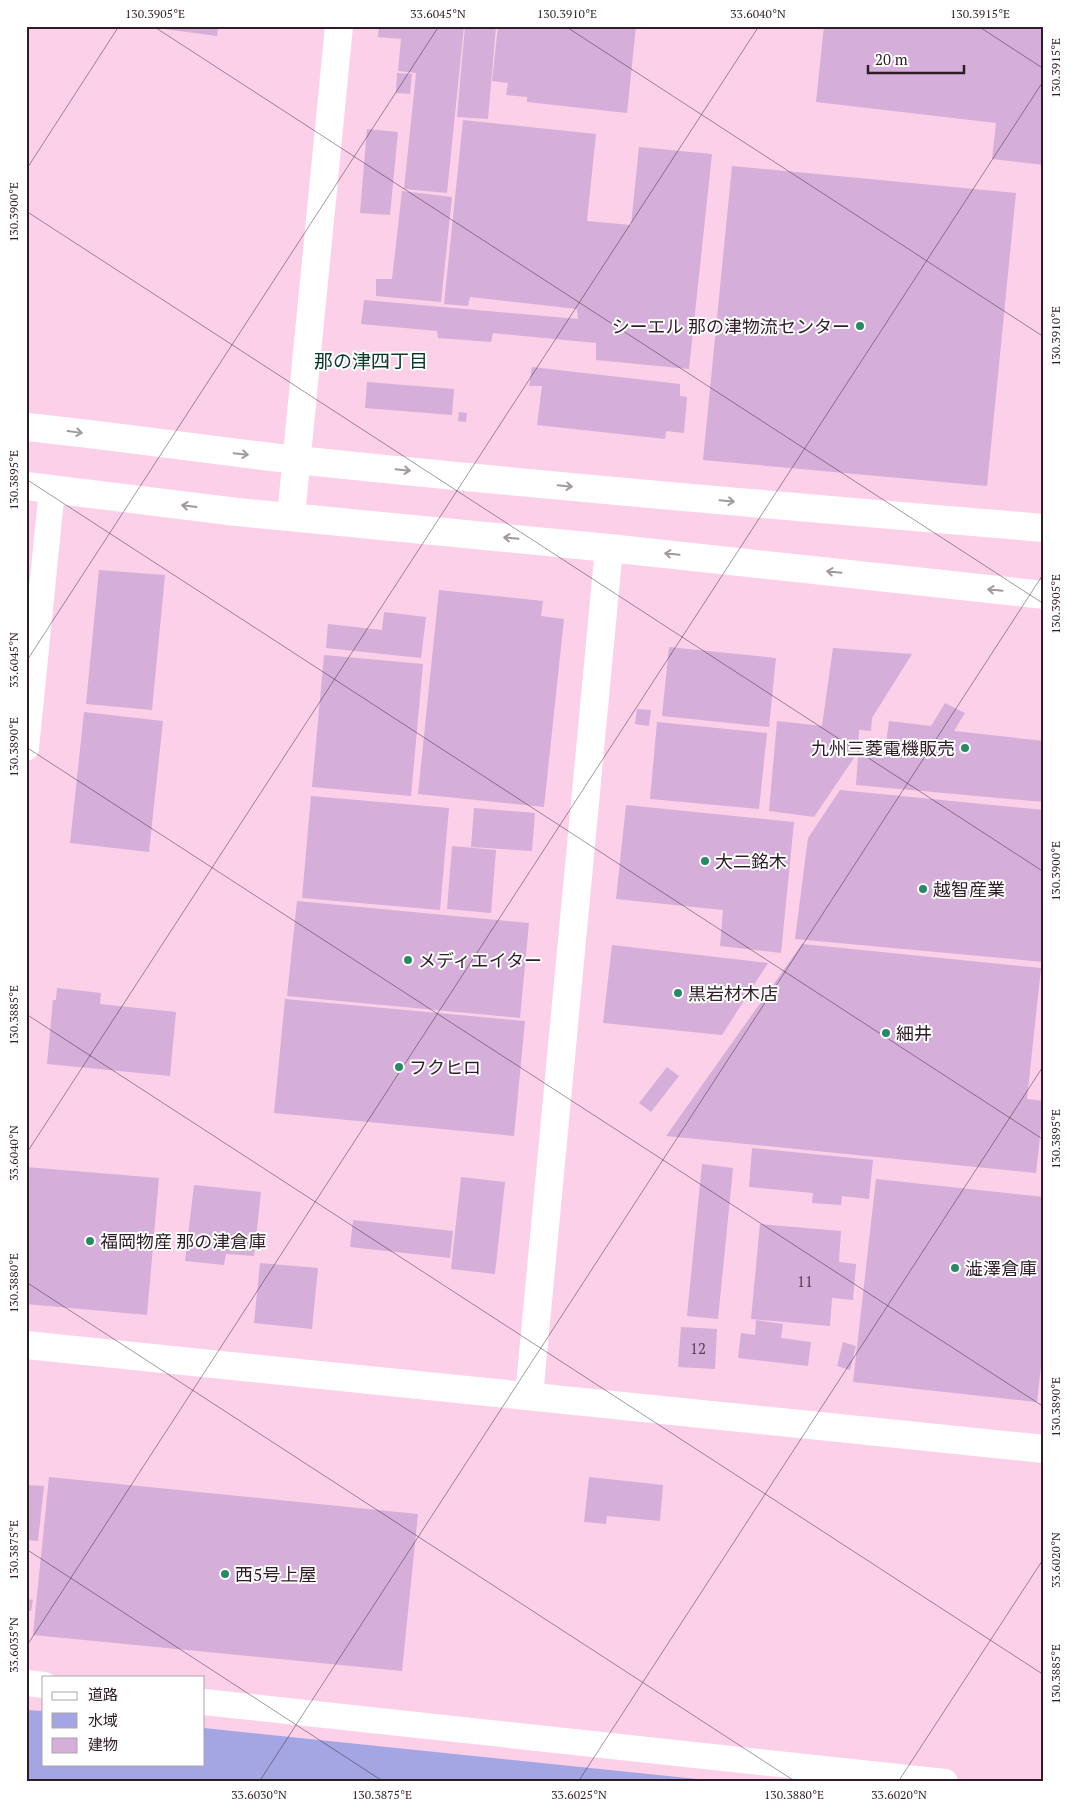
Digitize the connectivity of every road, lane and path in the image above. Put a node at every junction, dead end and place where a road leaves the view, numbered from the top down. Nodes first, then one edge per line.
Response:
1 (340, 26) edge
2 (26, 427) edge
3 (296, 460) junction
4 (39, 487) edge
5 (291, 516) junction
6 (1044, 528) edge
7 (609, 548) junction
8 (1044, 595) edge
9 (26, 748) edge
10 (26, 1345) edge
11 (529, 1396) junction
12 (1044, 1449) edge
13 (26, 1683) edge
14 (42, 1685) edge
15 (205, 1702) edge
16 (945, 1782) edge

1 - 3 street
2 -> 3 street
3 - 5 street
3 -> 6 street
5 -> 4 street
4 - 9 street
7 -> 5 street
8 -> 7 street
7 - 11 street
10 - 11 street
11 - 12 street
13 - 14 street
15 - 16 street

